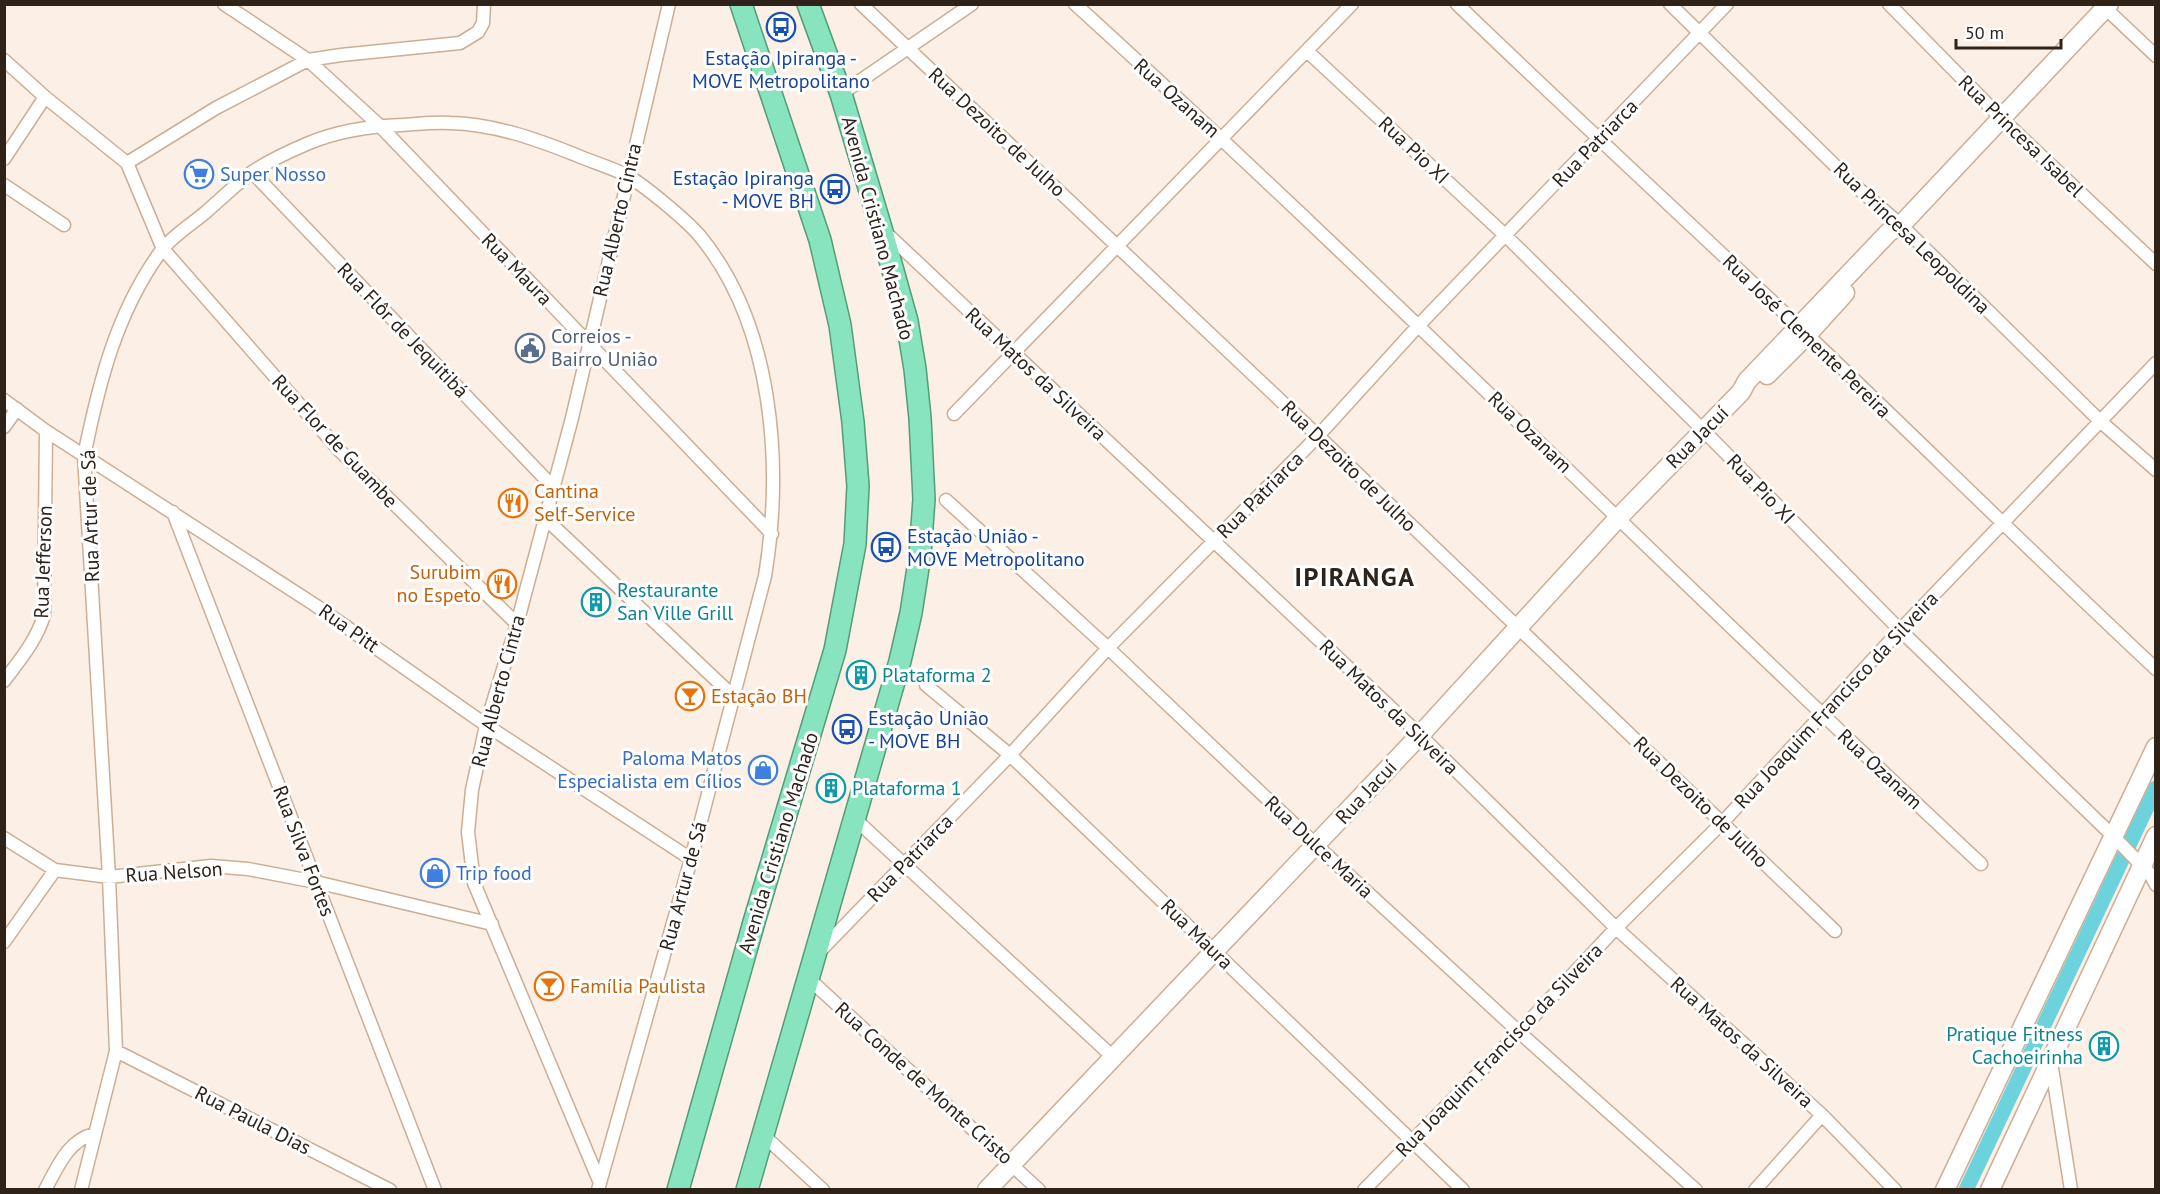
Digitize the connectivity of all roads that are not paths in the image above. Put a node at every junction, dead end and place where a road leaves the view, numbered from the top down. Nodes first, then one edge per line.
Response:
1 (224, 4) edge
2 (484, 4) edge
3 (669, 4) edge
4 (741, 4) edge
5 (808, 4) edge
6 (861, 4) edge
7 (972, 4) edge
8 (1075, 4) edge
9 (1352, 4) edge
10 (1457, 4) edge
11 (1670, 4) edge
12 (1727, 4) edge
13 (1889, 4) edge
14 (2105, 6) edge
15 (1700, 33) junction
16 (908, 48) junction
17 (1307, 51) junction
18 (2156, 56) edge
19 (4, 60) edge
20 (308, 60) junction
21 (841, 94) junction
22 (45, 97) junction
23 (2001, 118) junction
24 (380, 126) junction
25 (1222, 138) junction
26 (1598, 139) junction
27 (4, 159) edge
28 (127, 163) junction
29 (252, 172) junction
30 (627, 176) junction
31 (4, 185) edge
32 (64, 225) dead end
33 (1901, 225) junction
34 (881, 228) junction
35 (1506, 236) junction
36 (1118, 246) junction
37 (163, 249) junction
38 (2156, 264) edge
39 (1418, 326) junction
40 (1802, 330) junction
41 (589, 344) junction
42 (1013, 352) junction
43 (2156, 363) edge
44 (4, 400) edge
45 (17, 409) junction
46 (954, 414) dead end
47 (2100, 421) junction
48 (4, 427) edge
49 (1703, 430) junction
50 (46, 431) junction
51 (1318, 436) junction
52 (84, 456) junction
53 (2156, 470) edge
54 (554, 488) junction
55 (946, 500) dead end
56 (173, 512) junction
57 (1619, 517) junction
58 (546, 519) junction
59 (2002, 524) junction
60 (772, 534) junction
61 (1214, 541) junction
62 (517, 624) junction
63 (1517, 627) junction
64 (1900, 630) junction
65 (1108, 648) junction
66 (2156, 669) edge
67 (4, 681) edge
68 (926, 685) dead end
69 (733, 696) junction
70 (1822, 715) junction
71 (486, 724) junction
72 (1420, 735) junction
73 (2156, 747) edge
74 (1010, 755) junction
75 (855, 819) junction
76 (1722, 823) junction
77 (2156, 836) edge
78 (2114, 837) junction
79 (4, 838) edge
80 (1316, 845) junction
81 (691, 859) junction
82 (903, 864) junction
83 (1981, 864) dead end
84 (2142, 865) junction
85 (55, 870) junction
86 (109, 877) junction
87 (316, 882) junction
88 (2156, 885) edge
89 (492, 924) junction
90 (1616, 928) junction
91 (1836, 931) dead end
92 (4, 942) edge
93 (1215, 951) junction
94 (814, 957) junction
95 (808, 978) junction
96 (1519, 1032) junction
97 (116, 1051) junction
98 (1113, 1057) junction
99 (2051, 1061) junction
100 (1822, 1115) junction
101 (94, 1134) junction
102 (763, 1135) junction
103 (1411, 1141) junction
104 (1012, 1164) junction
105 (600, 1187) edge
106 (45, 1190) edge
107 (81, 1190) edge
108 (390, 1190) edge
109 (435, 1190) edge
110 (678, 1190) edge
111 (747, 1190) edge
112 (823, 1190) edge
113 (987, 1190) edge
114 (1039, 1190) edge
115 (1364, 1190) edge
116 (1463, 1190) edge
117 (1696, 1190) edge
118 (1755, 1190) edge
119 (1895, 1190) edge
120 (1945, 1190) edge
121 (1990, 1190) edge
122 (2071, 1190) edge

1 - 20 street, Rua Maura
2 - 20 street
3 - 30 street, Rua Alberto Cintra
4 - 110 highway, Avenida Cristiano Machado
5 - 21 highway, Avenida Cristiano Machado
6 - 16 street, Rua Dezoito de Julho
7 - 16 street
8 - 25 street, Rua Ozanam
9 - 17 street
10 - 26 street, Rua José Clemente Pereira
11 - 15 street, Rua Princesa Leopoldina
12 - 15 street, Rua Patriarca
13 - 23 street, Rua Princesa Isabel
14 - 18 street
14 - 23 main road, Rua Jacuí
15 - 26 street, Rua Patriarca
15 - 33 street, Rua Princesa Leopoldina
16 - 21 street
16 - 36 street, Rua Dezoito de Julho
17 - 25 street
17 - 35 street, Rua Pio XI
19 - 22 street
20 - 24 street, Rua Maura
20 - 28 street
21 - 34 highway, Avenida Cristiano Machado
22 - 27 street
22 - 28 street
23 - 33 main road, Rua Jacuí
23 - 38 street, Rua Princesa Isabel
24 - 29 street, Rua Artur de Sá
24 - 30 street, Rua Artur de Sá
24 - 41 street, Rua Maura
25 - 36 street
25 - 39 street, Rua Ozanam
26 - 35 street, Rua Patriarca
26 - 40 street, Rua José Clemente Pereira
28 - 37 street, Rua Flor de Guambe
29 - 37 street, Rua Artur de Sá
29 - 54 street, Rua Flôr de Jequitibá
30 - 41 street, Rua Alberto Cintra
30 - 60 street, Rua Artur de Sá
31 - 32 street
33 - 40 main road, Rua Jacuí
33 - 47 street, Rua Princesa Leopoldina
34 - 42 street, Rua Matos da Silveira
34 - 75 highway, Avenida Cristiano Machado
35 - 39 street, Rua Patriarca
35 - 49 street, Rua Pio XI
36 - 42 street
36 - 51 street, Rua Dezoito de Julho
37 - 52 street, Rua Artur de Sá
37 - 62 street, Rua Flor de Guambe
39 - 51 street, Rua Patriarca
39 - 57 street, Rua Ozanam
40 - 49 main road, Rua Jacuí
40 - 59 street, Rua José Clemente Pereira
41 - 54 street, Rua Alberto Cintra
41 - 60 street, Rua Maura
42 - 46 street
42 - 61 street, Rua Matos da Silveira
43 - 47 street, Rua Joaquim Francisco da Silveira
44 - 45 street, Rua Pitt
45 - 48 street
45 - 50 street, Rua Pitt
47 - 53 street, Rua Princesa Leopoldina
47 - 59 street, Rua Joaquim Francisco da Silveira
49 - 57 main road, Rua Jacuí
49 - 64 street, Rua Pio XI
50 - 52 street, Rua Pitt
50 - 67 street, Rua Jefferson
51 - 61 street, Rua Patriarca
51 - 63 street, Rua Dezoito de Julho
52 - 56 street, Rua Pitt
52 - 86 street, Rua Artur de Sá
54 - 58 street, Rua Alberto Cintra
55 - 65 street, Rua Dulce Maria
56 - 71 street, Rua Pitt
56 - 87 street, Rua Silva Fortes
57 - 63 main road, Rua Jacuí
57 - 70 street, Rua Ozanam
58 - 62 street, Rua Alberto Cintra
58 - 69 street
59 - 64 street, Rua Joaquim Francisco da Silveira
59 - 66 street, Rua José Clemente Pereira
60 - 69 street, Rua Artur de Sá
61 - 65 street, Rua Patriarca
61 - 72 street, Rua Matos da Silveira
62 - 71 street, Rua Alberto Cintra
63 - 72 main road, Rua Jacuí
63 - 76 street, Rua Dezoito de Julho
64 - 70 street, Rua Joaquim Francisco da Silveira
64 - 78 street, Rua Pio XI
65 - 74 street, Rua Patriarca
65 - 80 street, Rua Dulce Maria
68 - 74 street, Rua Maura
69 - 81 street, Rua Artur de Sá
70 - 76 street, Rua Joaquim Francisco da Silveira
70 - 83 street, Rua Ozanam
71 - 81 street, Rua Pitt
71 - 89 street, Rua Alberto Cintra
72 - 80 main road, Rua Jacuí
72 - 90 street, Rua Matos da Silveira
73 - 78 main road
74 - 82 street, Rua Patriarca
74 - 93 street, Rua Maura
75 - 82 street
75 - 94 highway, Avenida Cristiano Machado
76 - 90 street, Rua Joaquim Francisco da Silveira
76 - 91 street, Rua Dezoito de Julho
77 - 84 main road
78 - 84 street, Rua Pio XI
78 - 120 main road
79 - 85 street, Rua Nelson
80 - 93 main road, Rua Jacuí
80 - 96 street, Rua Dulce Maria
81 - 105 street, Rua Artur de Sá
82 - 94 street, Rua Patriarca
82 - 98 street
84 - 88 street, Rua Pio XI
84 - 99 main road
85 - 86 street, Rua Nelson
85 - 92 street
86 - 87 street, Rua Nelson
86 - 97 street, Rua Artur de Sá
87 - 89 street, Rua Nelson
87 - 109 street, Rua Silva Fortes
89 - 105 street, Rua Alberto Cintra
90 - 96 street, Rua Joaquim Francisco da Silveira
90 - 100 street, Rua Matos da Silveira
93 - 98 main road, Rua Jacuí
93 - 103 street, Rua Maura
94 - 95 highway, Avenida Cristiano Machado
95 - 102 highway, Avenida Cristiano Machado
95 - 104 street, Rua Conde de Monte Cristo
96 - 103 street, Rua Joaquim Francisco da Silveira
96 - 117 street, Rua Dulce Maria
97 - 101 street, Rua Artur de Sá
97 - 108 street, Rua Paula Dias
98 - 104 main road, Rua Jacuí
99 - 121 main road
99 - 122 street
100 - 118 street
100 - 119 street, Rua Matos da Silveira
101 - 106 street
101 - 107 street, Rua Artur de Sá
102 - 111 highway, Avenida Cristiano Machado
102 - 112 street
103 - 115 street, Rua Joaquim Francisco da Silveira
103 - 116 street, Rua Maura
104 - 113 main road, Rua Jacuí
104 - 114 street, Rua Conde de Monte Cristo

